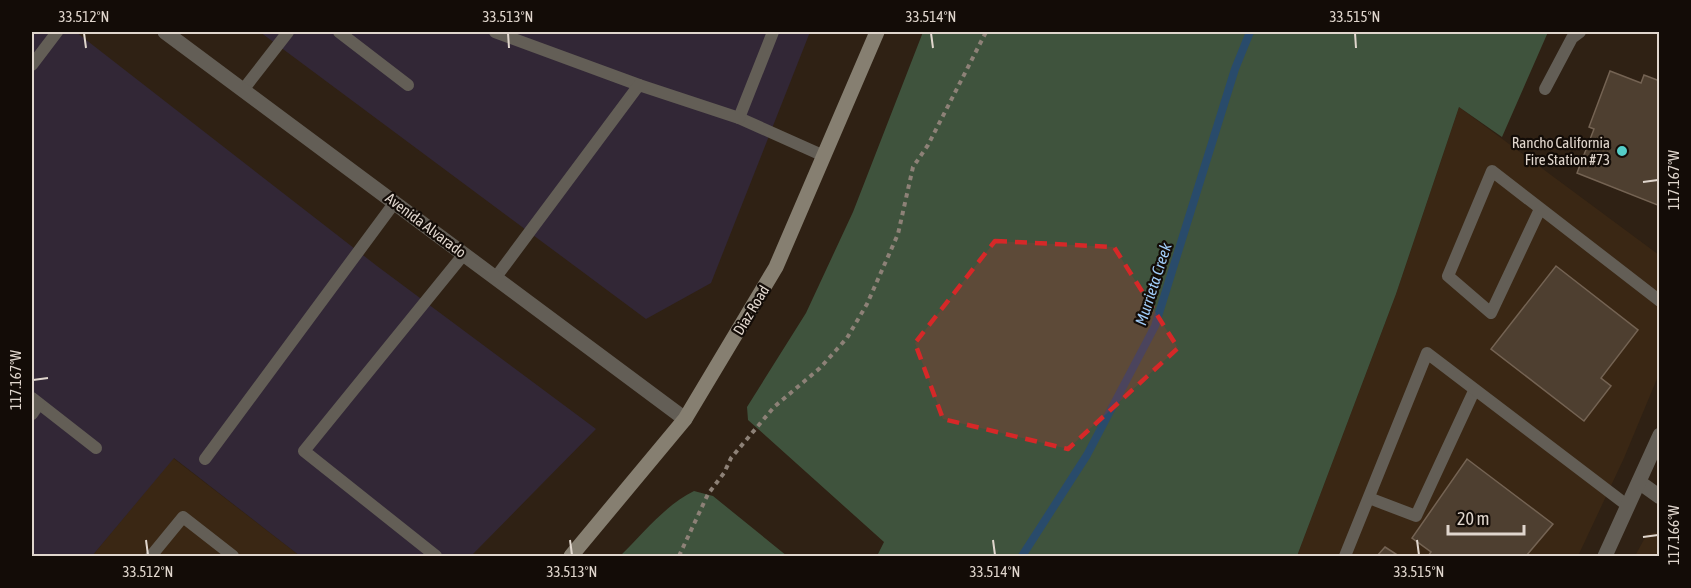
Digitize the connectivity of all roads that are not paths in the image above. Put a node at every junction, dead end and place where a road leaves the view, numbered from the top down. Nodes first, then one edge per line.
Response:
1 (57, 32) edge
2 (165, 32) edge
3 (288, 32) edge
4 (339, 32) edge
5 (495, 32) edge
6 (773, 32) edge
7 (877, 32) edge
8 (1580, 32) edge
9 (32, 65) edge
10 (408, 84) dead end
11 (639, 85) junction
12 (1545, 89) dead end
13 (243, 90) junction
14 (739, 118) junction
15 (824, 156) junction
16 (395, 202) junction
17 (1540, 209) junction
18 (464, 254) junction
19 (496, 277) junction
20 (1659, 301) edge
21 (1474, 391) junction
22 (34, 405) edge
23 (685, 419) junction
24 (1659, 435) edge
25 (96, 448) dead end
26 (205, 459) dead end
27 (1639, 482) junction
28 (1659, 497) edge
29 (1369, 498) junction
30 (1628, 506) junction
31 (152, 556) edge
32 (233, 556) edge
33 (436, 556) edge
34 (571, 556) edge
35 (1345, 556) edge
36 (1605, 556) edge

1 - 9 lane
2 - 13 street, Avenida Alvarado
3 - 13 lane
4 - 10 lane
5 - 11 lane
6 - 14 lane
7 - 15 main road, Diaz Road
8 - 12 lane
11 - 14 lane
11 - 19 lane
13 - 16 street, Avenida Alvarado
14 - 15 lane
15 - 23 main road, Diaz Road
16 - 18 street, Avenida Alvarado
16 - 26 lane
17 - 17 lane
17 - 20 lane
18 - 19 street, Avenida Alvarado
18 - 33 lane
19 - 23 street, Avenida Alvarado
21 - 29 lane
21 - 29 lane
21 - 30 lane
22 - 25 lane
23 - 34 main road, Diaz Road
24 - 27 street
27 - 28 street
27 - 30 street
29 - 35 lane
30 - 36 street
31 - 32 lane

